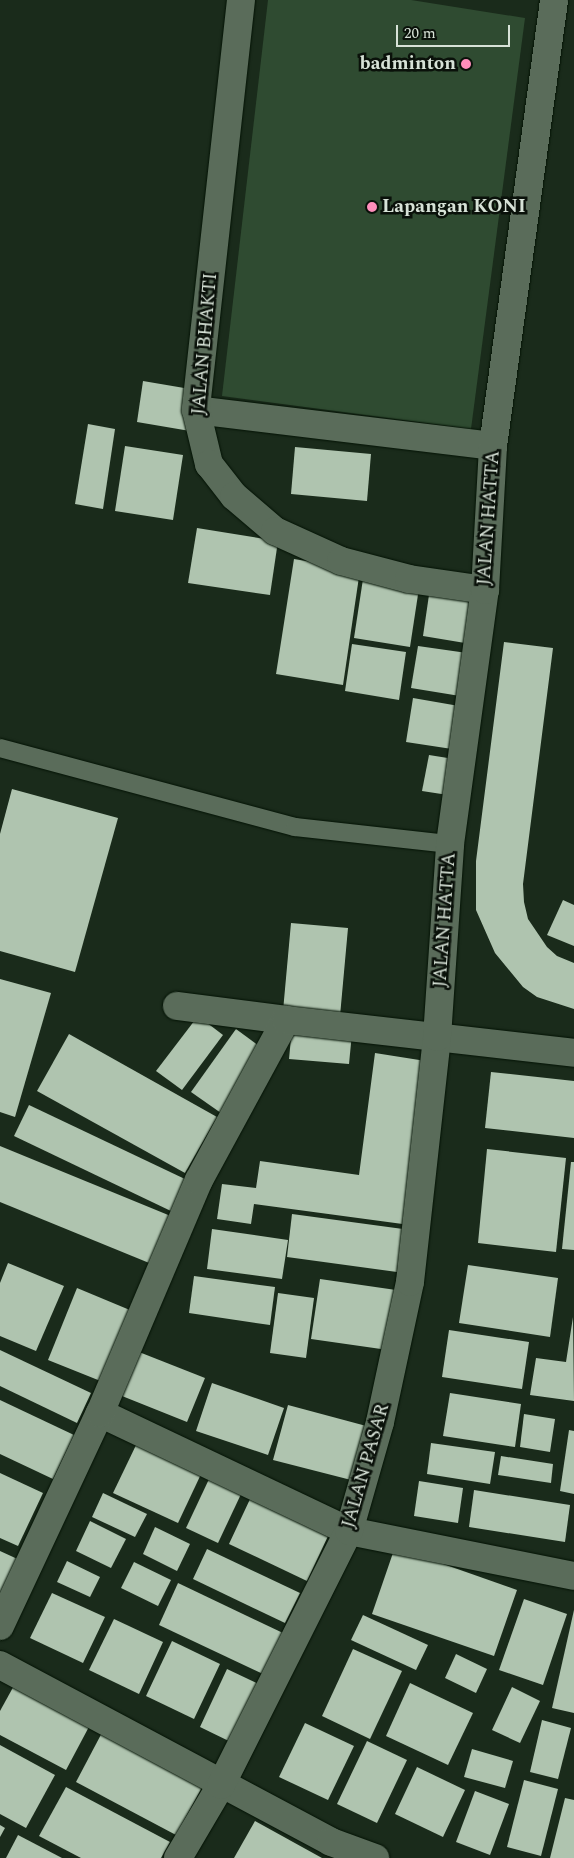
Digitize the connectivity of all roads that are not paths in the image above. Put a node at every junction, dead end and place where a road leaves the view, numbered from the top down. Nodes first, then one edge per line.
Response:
1 (241, 0) edge
2 (554, 0) edge
3 (196, 410) junction
4 (493, 446) junction
5 (485, 590) junction
6 (0, 748) edge
7 (450, 844) junction
8 (177, 1006) dead end
9 (286, 1020) junction
10 (437, 1037) junction
11 (574, 1053) edge
12 (100, 1413) junction
13 (349, 1531) junction
14 (574, 1576) edge
15 (0, 1626) edge
16 (0, 1665) edge
17 (222, 1784) junction
18 (178, 1858) edge
19 (375, 1858) edge

1 - 3 street, JALAN BHAKTI
2 - 4 street, JALAN HATTA
3 - 4 street
3 - 5 street, JALAN BHAKTI
4 - 5 street, JALAN HATTA
5 - 7 street, JALAN HATTA
6 - 7 lane
7 - 10 street, JALAN HATTA
8 - 9 street
9 - 10 street
9 - 12 street
10 - 11 street
10 - 13 street, JALAN PASAR
12 - 13 street
12 - 15 street
13 - 14 street
13 - 17 street, JALAN PASAR
16 - 17 street
17 - 18 street, JALAN PASAR
17 - 19 street

